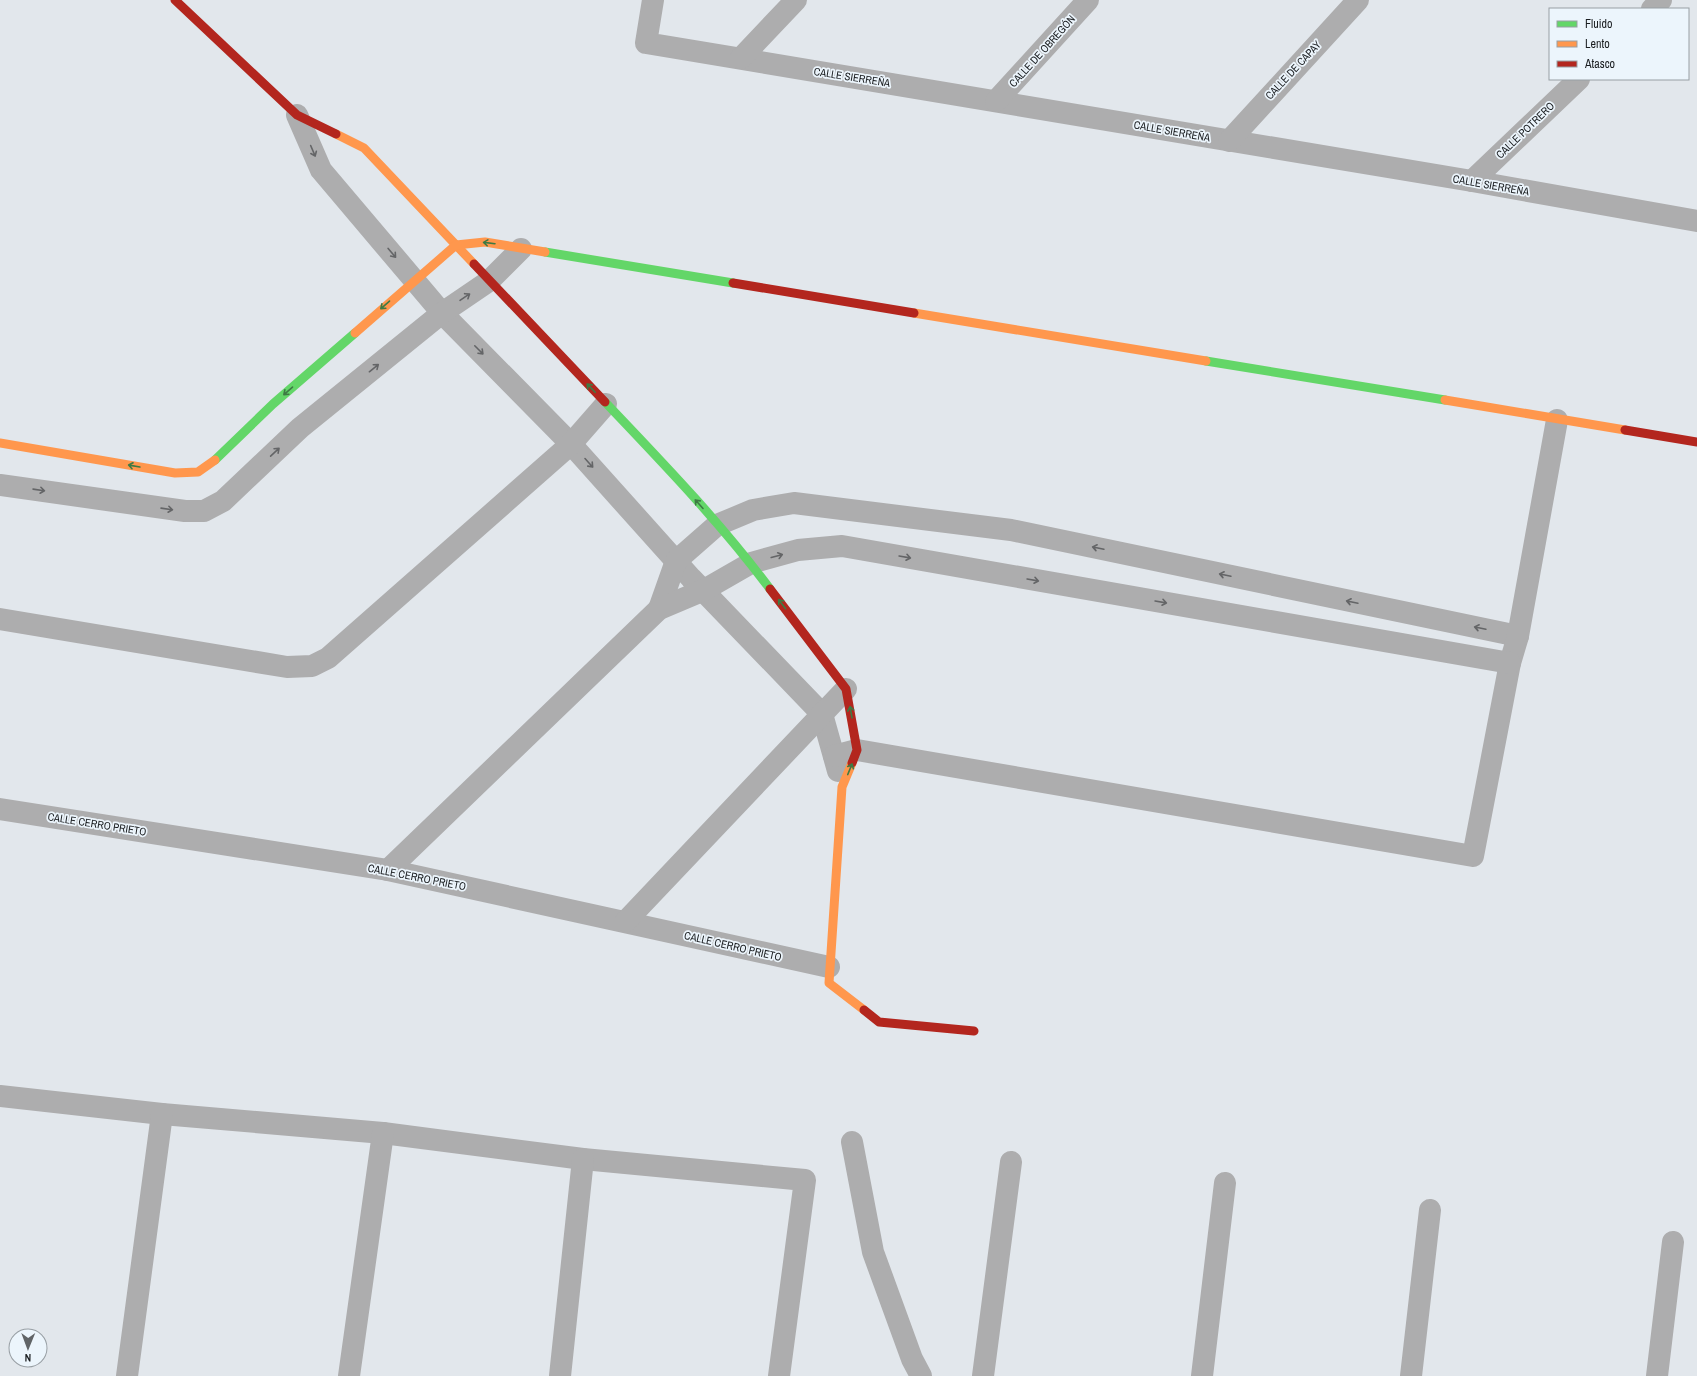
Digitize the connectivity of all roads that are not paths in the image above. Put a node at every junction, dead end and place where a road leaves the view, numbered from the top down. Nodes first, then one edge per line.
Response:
1 (175, 0) edge
2 (653, 0) edge
3 (796, 0) edge
4 (1088, 0) edge
5 (1358, 0) edge
6 (1662, 0) edge
7 (1653, 8) edge
8 (740, 58) junction
9 (1578, 80) edge
10 (996, 101) junction
11 (298, 115) junction
12 (1229, 140) junction
13 (1472, 181) junction
14 (1697, 221) edge
15 (456, 245) junction
16 (521, 249) junction
17 (415, 280) junction
18 (488, 281) junction
19 (442, 313) junction
20 (606, 404) junction
21 (1557, 420) junction
22 (1697, 442) edge
23 (0, 443) edge
24 (571, 444) junction
25 (0, 485) edge
26 (717, 525) junction
27 (676, 561) junction
28 (751, 562) junction
29 (704, 590) junction
30 (659, 609) junction
31 (0, 619) edge
32 (1518, 636) junction
33 (1510, 663) junction
34 (846, 689) junction
35 (822, 714) junction
36 (857, 750) junction
37 (834, 756) junction
38 (842, 787) junction
39 (0, 809) edge
40 (388, 870) junction
41 (626, 921) junction
42 (829, 968) junction
43 (974, 1031) dead end
44 (0, 1096) edge
45 (162, 1114) junction
46 (382, 1133) junction
47 (852, 1142) dead end
48 (582, 1159) junction
49 (1010, 1162) dead end
50 (1225, 1182) dead end
51 (1430, 1210) dead end
52 (1673, 1242) dead end
53 (127, 1376) edge
54 (349, 1376) edge
55 (560, 1376) edge
56 (779, 1376) edge
57 (921, 1376) edge
58 (983, 1376) edge
59 (1202, 1376) edge
60 (1411, 1376) edge
61 (1658, 1376) edge

1 - 11 street
2 - 8 street, CALLE SIERREÑA
3 - 8 street
4 - 10 street, CALLE DE OBREGÓN
5 - 12 street, CALLE DE CAPAY
6 - 7 street
8 - 10 street, CALLE SIERREÑA
9 - 13 street, CALLE POTRERO
10 - 12 street, CALLE SIERREÑA
11 - 15 street
11 -> 17 street
12 - 13 street, CALLE SIERREÑA
13 - 14 street, CALLE SIERREÑA
16 -> 15 street
15 - 17 street
15 - 18 street
16 - 18 street
16 - 21 street
17 - 19 street
17 -> 23 street
19 -> 18 street
20 -> 18 street
19 -> 24 street
25 -> 19 street
20 - 24 street
26 -> 20 street
21 - 22 street
21 - 32 street
24 -> 27 street
24 - 31 street
26 - 27 street
26 - 28 street
32 -> 26 street
27 - 29 street
27 - 30 street
28 - 29 street
28 -> 33 street
34 -> 28 street
29 - 30 street
29 - 35 street
30 - 40 street
32 - 33 street
33 - 36 street
34 - 35 street
36 -> 34 street
35 - 37 street
35 - 41 street
36 - 37 street
38 -> 36 street
37 - 38 street
38 - 42 street
39 - 40 street, CALLE CERRO PRIETO
40 - 41 street, CALLE CERRO PRIETO
41 - 42 street, CALLE CERRO PRIETO
42 - 43 street
44 - 45 street
45 - 46 street
45 - 53 street
46 - 48 street
46 - 54 street
47 - 57 street
48 - 55 street
48 - 56 street
49 - 58 street
50 - 59 street
51 - 60 street
52 - 61 street

